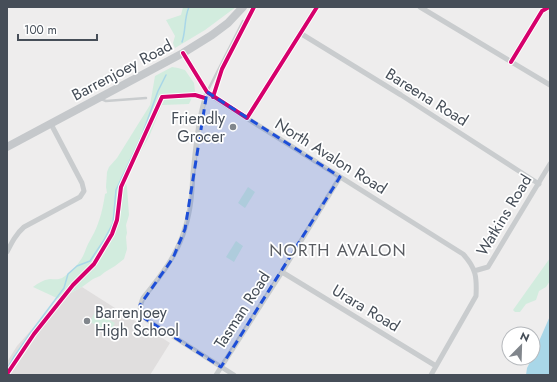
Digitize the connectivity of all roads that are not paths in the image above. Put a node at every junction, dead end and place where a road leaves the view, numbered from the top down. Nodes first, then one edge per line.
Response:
1 (243, 7) edge
2 (317, 7) edge
3 (420, 7) edge
4 (548, 7) edge
5 (243, 21) dead end
6 (300, 33) junction
7 (183, 53) junction
8 (511, 62) junction
9 (550, 85) edge
10 (207, 92) junction
11 (99, 98) junction
12 (146, 98) dead end
13 (247, 118) junction
14 (51, 124) junction
15 (7, 147) edge
16 (550, 164) edge
17 (340, 177) junction
18 (539, 184) junction
19 (7, 252) edge
20 (474, 271) junction
21 (282, 272) junction
22 (436, 366) junction
23 (221, 367) junction
24 (216, 375) edge
25 (234, 375) edge
26 (431, 375) edge

1 - 7 main road, Barrenjoey Road
2 - 6 street
3 - 8 street
4 - 8 street
5 - 10 lane
6 - 13 street
6 - 18 street, Bareena Road
7 - 10 street, North Avalon Road
7 - 11 main road, Barrenjoey Road
8 - 9 street
10 - 13 street, North Avalon Road
10 - 23 street
11 - 12 lane
11 - 14 main road, Barrenjoey Road
13 - 17 street, North Avalon Road
14 - 15 main road, Barrenjoey Road
14 - 19 street
16 - 18 street, Watkins Road
17 - 20 street, North Avalon Road
17 - 21 street, Tasman Road
18 - 20 street, Watkins Road
20 - 22 street
21 - 22 street, Urara Road
21 - 23 street, Tasman Road
22 - 26 street
23 - 24 street, Tasman Road
23 - 25 street

